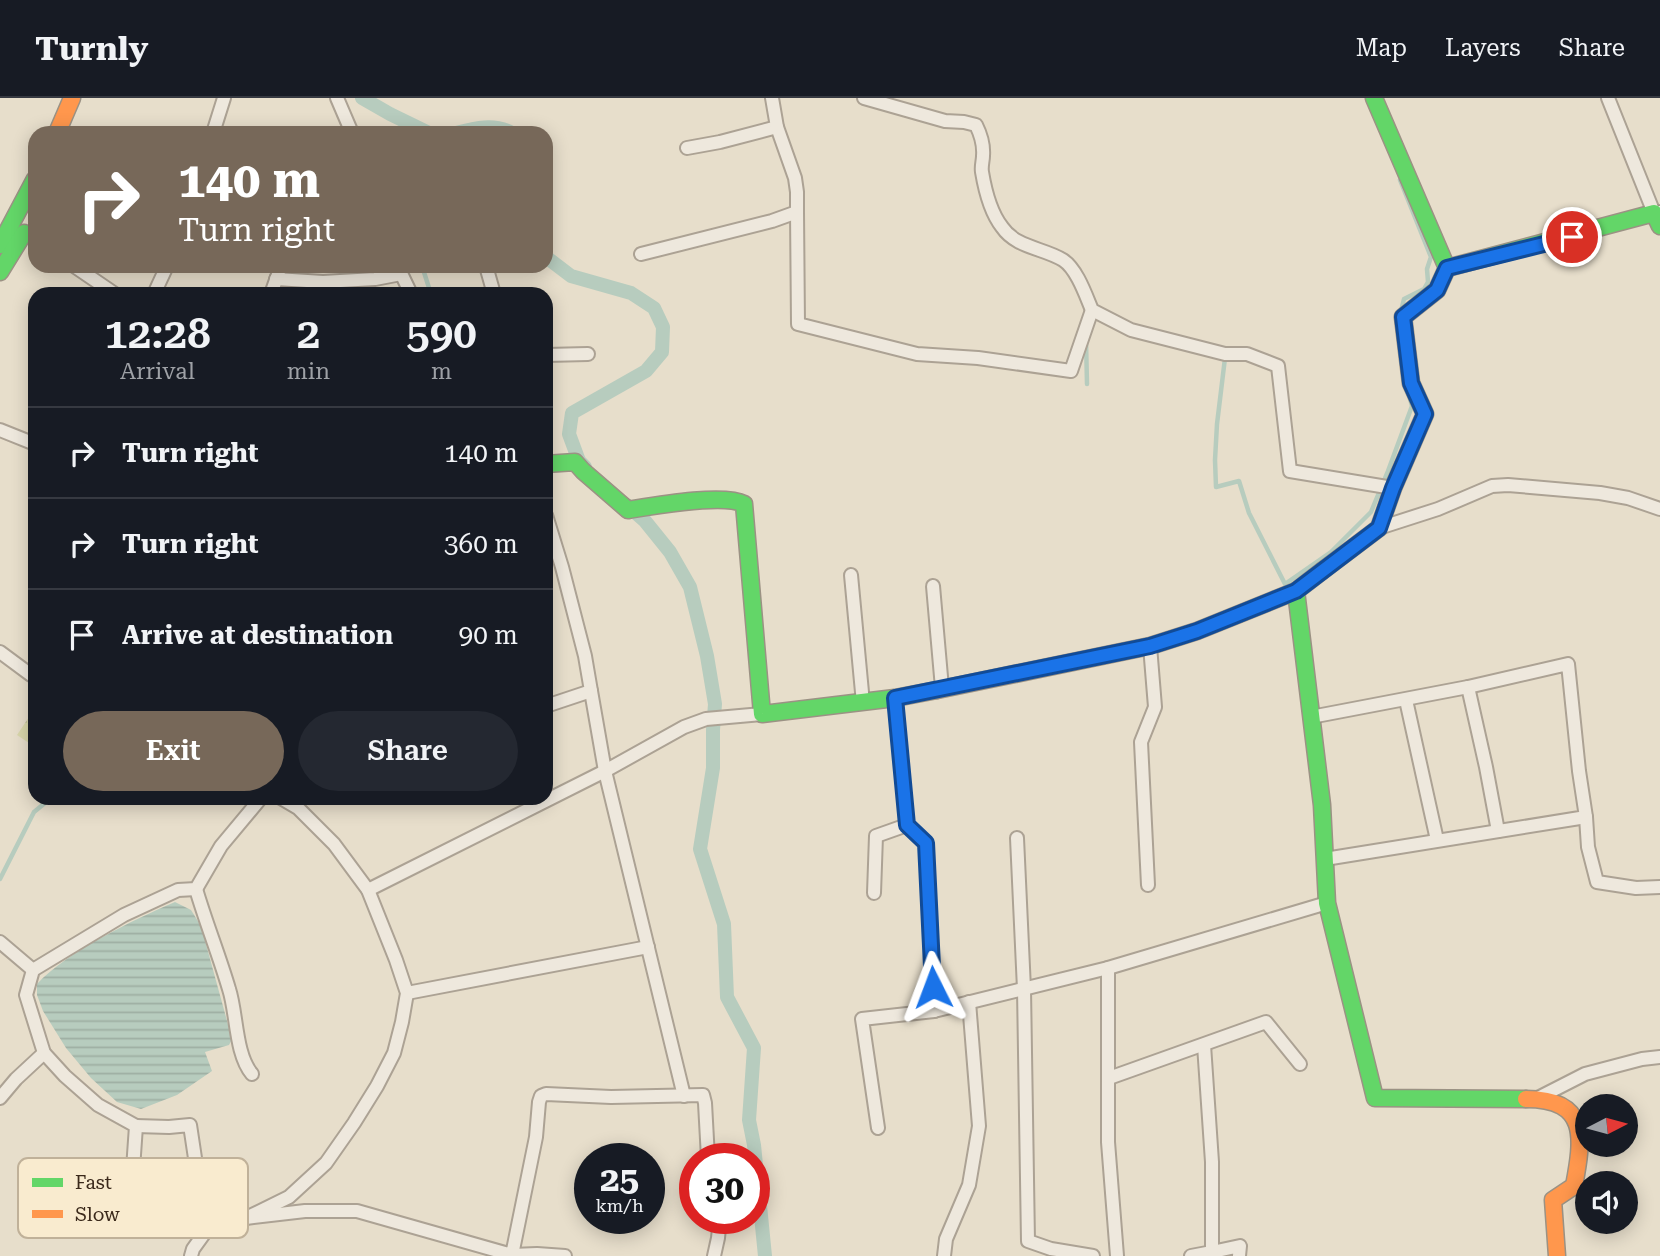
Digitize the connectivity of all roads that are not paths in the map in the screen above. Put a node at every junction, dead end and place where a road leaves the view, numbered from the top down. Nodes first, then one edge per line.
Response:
1 (72, 98) edge
2 (87, 98) edge
3 (224, 98) edge
4 (337, 98) edge
5 (772, 98) edge
6 (864, 98) edge
7 (1374, 98) edge
8 (1608, 98) edge
9 (60, 126) edge
10 (76, 126) edge
11 (215, 126) edge
12 (349, 126) edge
13 (777, 127) junction
14 (687, 148) dead end
15 (28, 192) edge
16 (797, 212) junction
17 (1658, 217) edge
18 (28, 238) edge
19 (0, 245) edge
20 (641, 254) dead end
21 (1447, 268) junction
22 (0, 272) edge
23 (84, 273) edge
24 (278, 273) edge
25 (392, 273) edge
26 (276, 279) junction
27 (105, 287) edge
28 (273, 287) edge
29 (1092, 310) junction
30 (588, 354) dead end
31 (553, 355) edge
32 (0, 430) edge
33 (28, 441) edge
34 (553, 464) edge
35 (1393, 488) junction
36 (1660, 509) edge
37 (1379, 528) junction
38 (553, 538) edge
39 (851, 575) dead end
40 (933, 586) dead end
41 (1296, 591) junction
42 (1150, 646) junction
43 (0, 652) edge
44 (28, 672) edge
45 (1468, 687) junction
46 (942, 688) junction
47 (591, 691) junction
48 (895, 698) junction
49 (1406, 700) junction
50 (863, 703) junction
51 (553, 704) edge
52 (762, 714) junction
53 (1311, 717) junction
54 (605, 771) junction
55 (553, 797) edge
56 (255, 805) edge
57 (293, 805) edge
58 (537, 805) edge
59 (1586, 817) junction
60 (907, 825) junction
61 (1497, 831) junction
62 (1017, 838) dead end
63 (1437, 840) junction
64 (1325, 859) junction
65 (1148, 885) dead end
66 (1660, 887) edge
67 (196, 889) junction
68 (368, 890) junction
69 (874, 893) dead end
70 (1327, 903) junction
71 (0, 942) edge
72 (648, 947) junction
73 (1108, 968) junction
74 (33, 970) junction
75 (1024, 989) junction
76 (407, 993) junction
77 (969, 1002) junction
78 (934, 1011) junction
79 (1204, 1045) junction
80 (44, 1053) junction
81 (1660, 1057) edge
82 (1300, 1065) dead end
83 (252, 1074) dead end
84 (1109, 1078) junction
85 (684, 1096) junction
86 (0, 1098) edge
87 (1536, 1099) junction
88 (136, 1126) junction
89 (878, 1128) dead end
90 (707, 1143) edge
91 (134, 1158) edge
92 (195, 1158) edge
93 (248, 1217) edge
94 (248, 1218) edge
95 (719, 1234) edge
96 (201, 1238) edge
97 (1212, 1252) junction
98 (512, 1255) edge
99 (191, 1256) edge
100 (565, 1256) edge
101 (714, 1256) edge
102 (944, 1256) edge
103 (1093, 1256) edge
104 (1117, 1256) edge
105 (1191, 1256) edge
106 (1239, 1256) edge
107 (1556, 1256) edge

1 - 9 main road
2 - 10 main road
3 - 11 street
4 - 12 street
5 - 13 street
6 - 29 street
7 - 21 main road
8 - 17 street
13 - 14 street
13 - 16 street
15 - 19 main road
16 - 20 street
16 - 29 street
17 - 21 main road
18 - 22 main road
21 - 35 main road
23 - 27 street
24 - 26 street
25 - 26 street
26 - 28 street
29 - 35 street
30 - 31 street
32 - 33 street
34 - 52 main road
35 - 37 main road
36 - 37 street
37 - 41 main road
38 - 47 street
39 - 50 street
40 - 46 street
41 - 42 main road
41 - 53 main road
42 - 46 main road
42 - 65 street
43 - 44 street
45 - 49 street
45 - 59 street
45 - 61 street
46 - 48 main road
47 - 51 street
47 - 54 street
48 - 50 main road
48 - 60 street
49 - 53 street
49 - 63 street
50 - 52 main road
52 - 54 street
53 - 64 main road
54 - 55 street
54 - 72 street
56 - 67 street
57 - 68 street
58 - 68 street
59 - 61 street
59 - 66 street
60 - 69 street
60 - 78 street
61 - 63 street
62 - 75 street
63 - 64 street
64 - 70 main road
67 - 74 street
67 - 83 street
68 - 76 street
70 - 73 street
70 - 87 main road
71 - 74 street
72 - 76 street
72 - 85 street
73 - 75 street
73 - 84 street
74 - 80 street
75 - 77 street
75 - 103 street
76 - 93 street
77 - 78 street
77 - 102 street
78 - 89 street
79 - 82 street
79 - 84 street
79 - 97 street
80 - 86 street
80 - 88 street
81 - 87 street
84 - 104 street
85 - 90 street
85 - 98 street
87 - 107 main road
88 - 91 street
88 - 92 street
94 - 98 street
95 - 101 street
96 - 99 street
97 - 105 street
97 - 106 street
98 - 100 street

